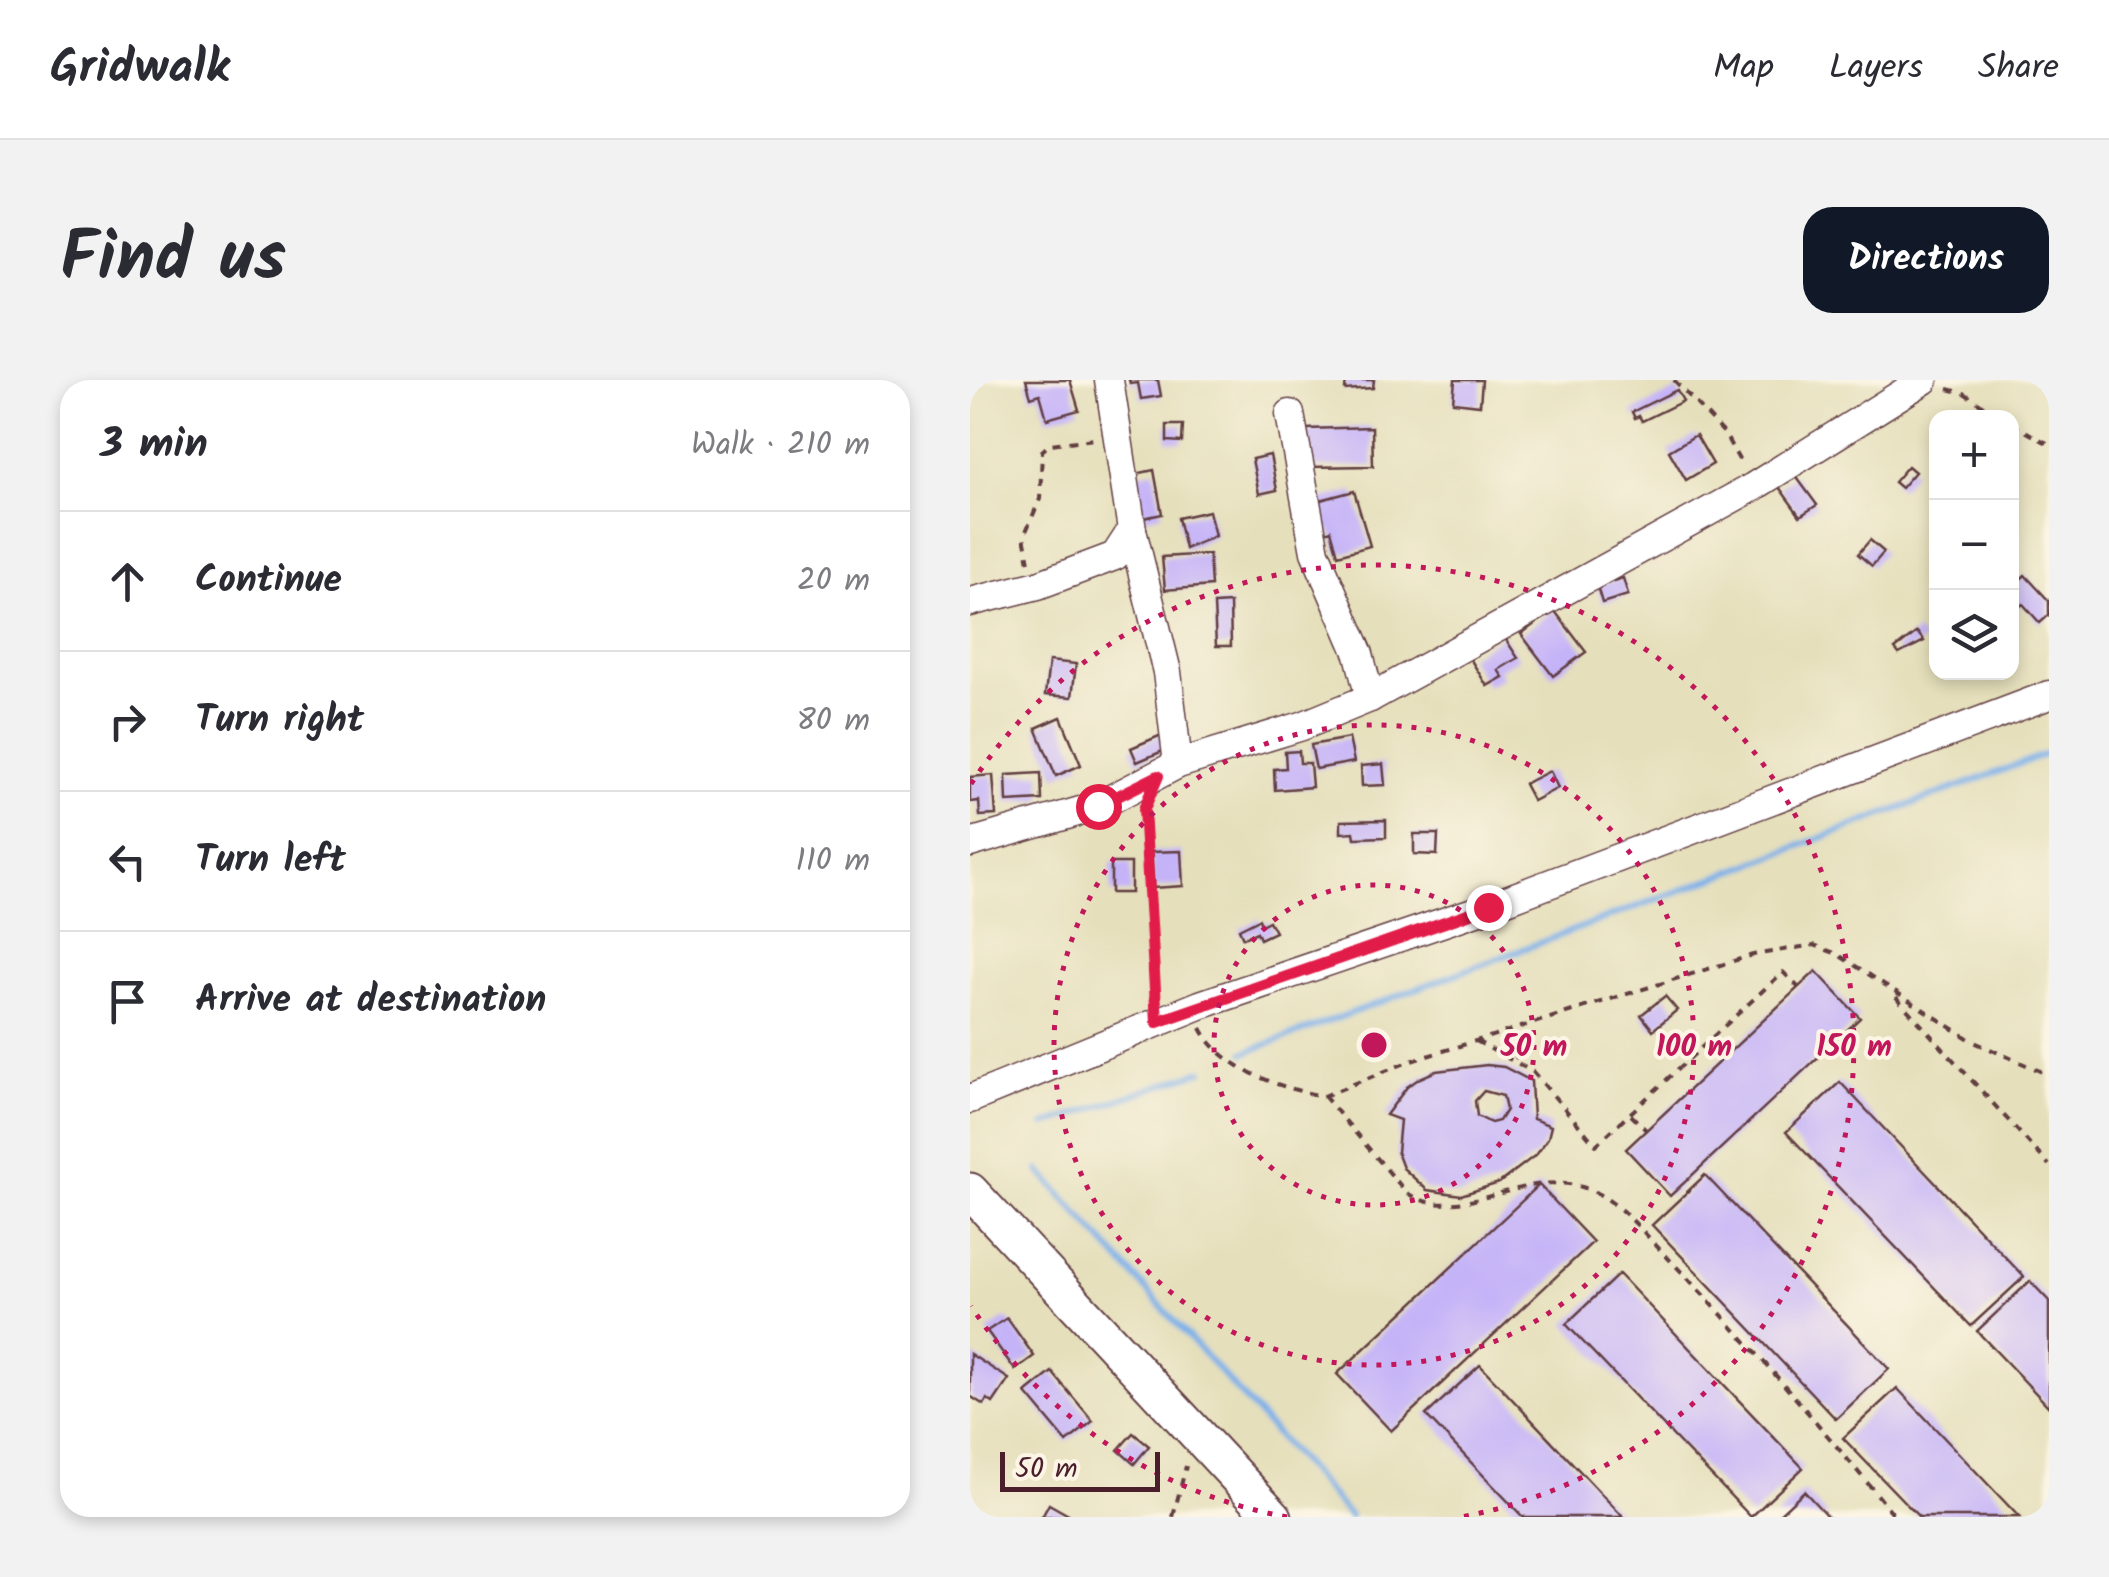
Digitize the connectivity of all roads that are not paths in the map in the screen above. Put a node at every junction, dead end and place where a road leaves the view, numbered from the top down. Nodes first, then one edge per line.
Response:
1 (1109, 380) edge
2 (1921, 382) edge
3 (1290, 414) dead end
4 (1132, 530) junction
5 (970, 602) edge
6 (2049, 696) edge
7 (1370, 698) junction
8 (1168, 770) junction
9 (970, 843) edge
10 (970, 1098) edge
11 (970, 1190) edge
12 (1274, 1517) edge

1 - 4 street
2 - 7 street
3 - 7 street
4 - 5 street
4 - 8 street
6 - 10 street
7 - 8 street
8 - 9 street
11 - 12 main road

